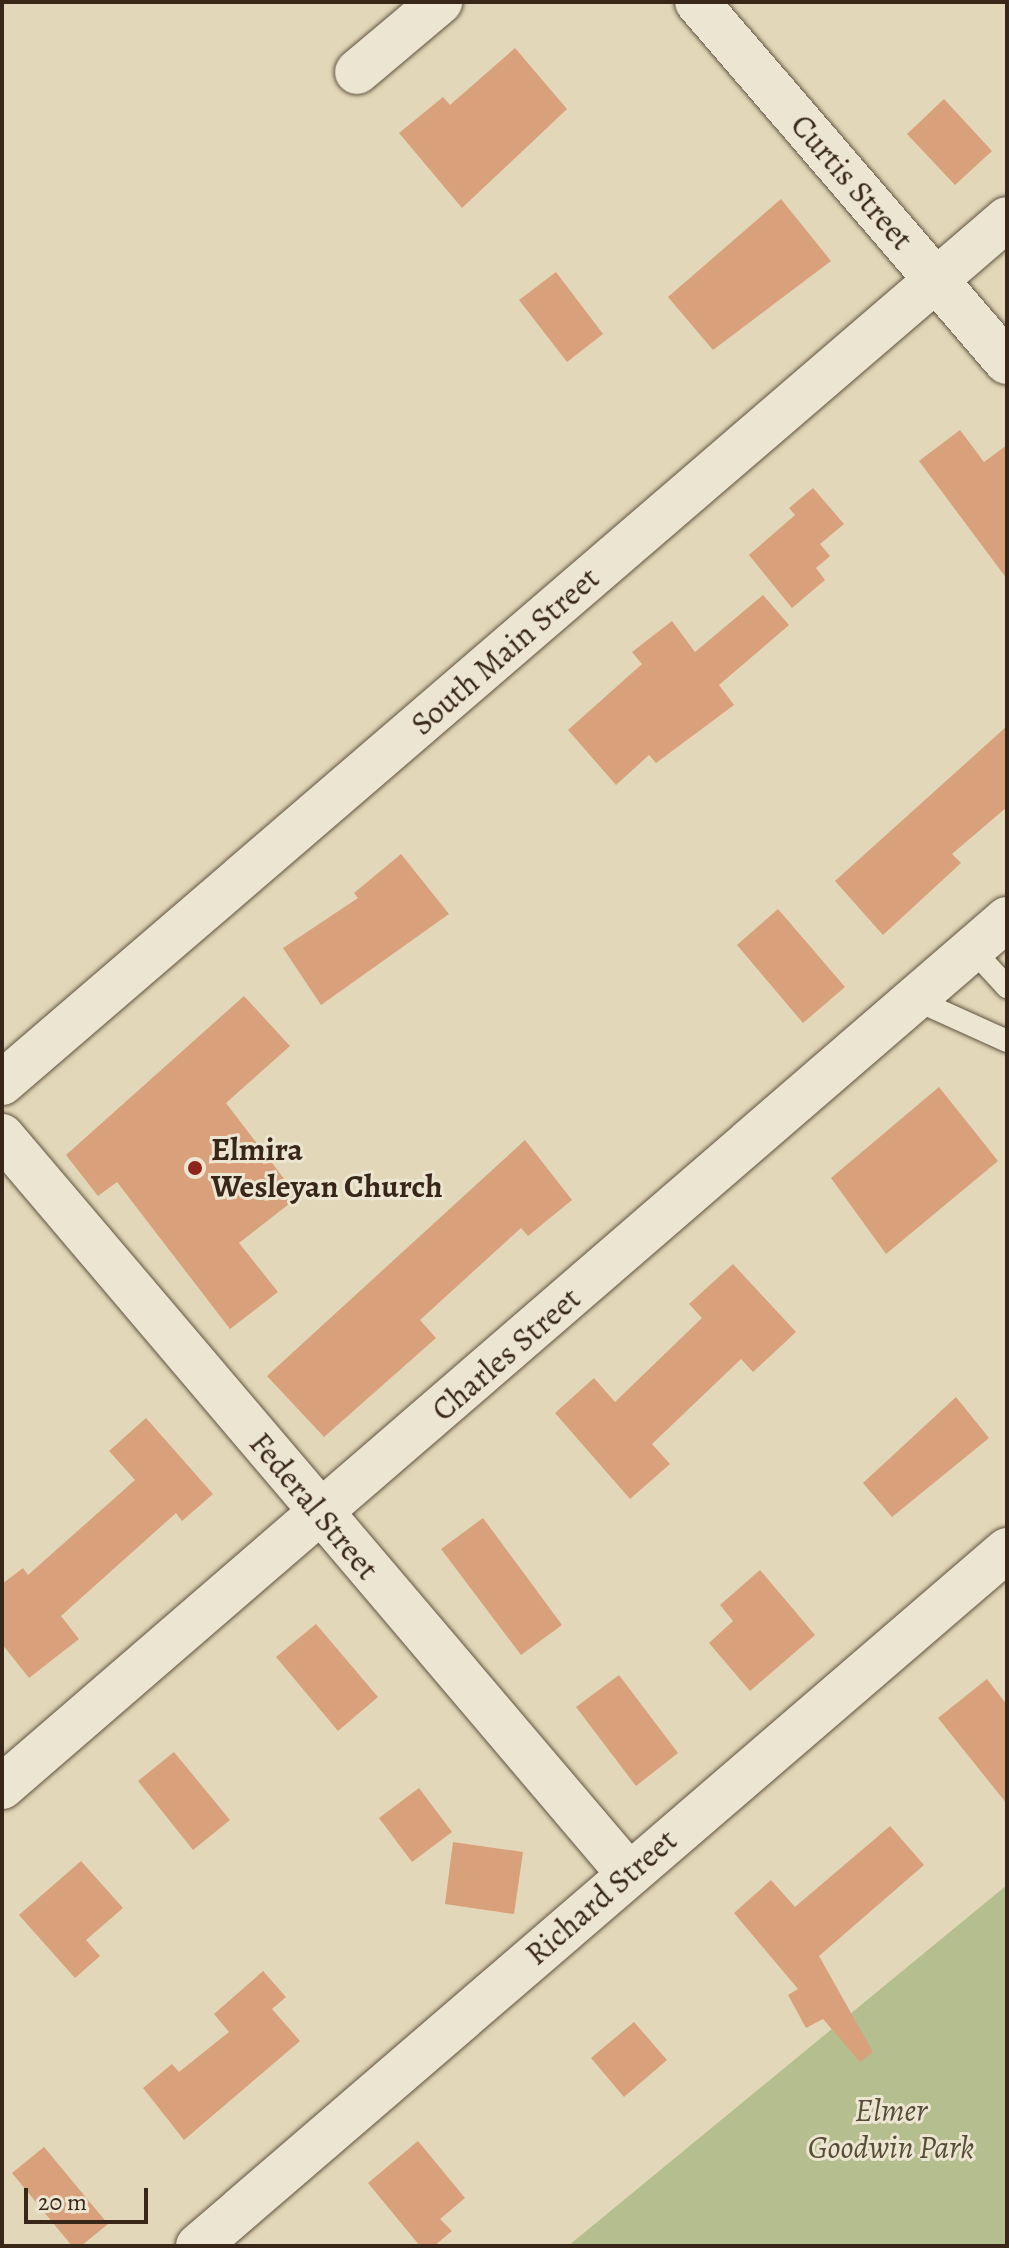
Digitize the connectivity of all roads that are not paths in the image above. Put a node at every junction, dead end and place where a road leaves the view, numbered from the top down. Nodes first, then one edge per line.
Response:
1 (440, 2) edge
2 (697, 2) edge
3 (357, 72) dead end
4 (1007, 219) edge
5 (936, 280) junction
6 (1007, 362) edge
7 (1007, 919) edge
8 (972, 949) junction
9 (1007, 987) edge
10 (914, 999) junction
11 (1007, 1041) edge
12 (2, 1083) edge
13 (2, 1136) edge
14 (321, 1515) junction
15 (1007, 1550) edge
16 (2, 1787) edge
17 (628, 1873) junction
18 (198, 2246) edge

1 - 3 street
2 - 5 street, Curtis Street
4 - 5 street, South Main Street
5 - 6 street, Curtis Street
5 - 12 street, South Main Street
7 - 8 street, Charles Street
8 - 9 lane
8 - 10 street, Charles Street
10 - 11 lane
10 - 14 street, Charles Street
13 - 14 street, Federal Street
14 - 16 street, Charles Street
14 - 17 street, Federal Street
15 - 17 street, Richard Street
17 - 18 street, Richard Street

